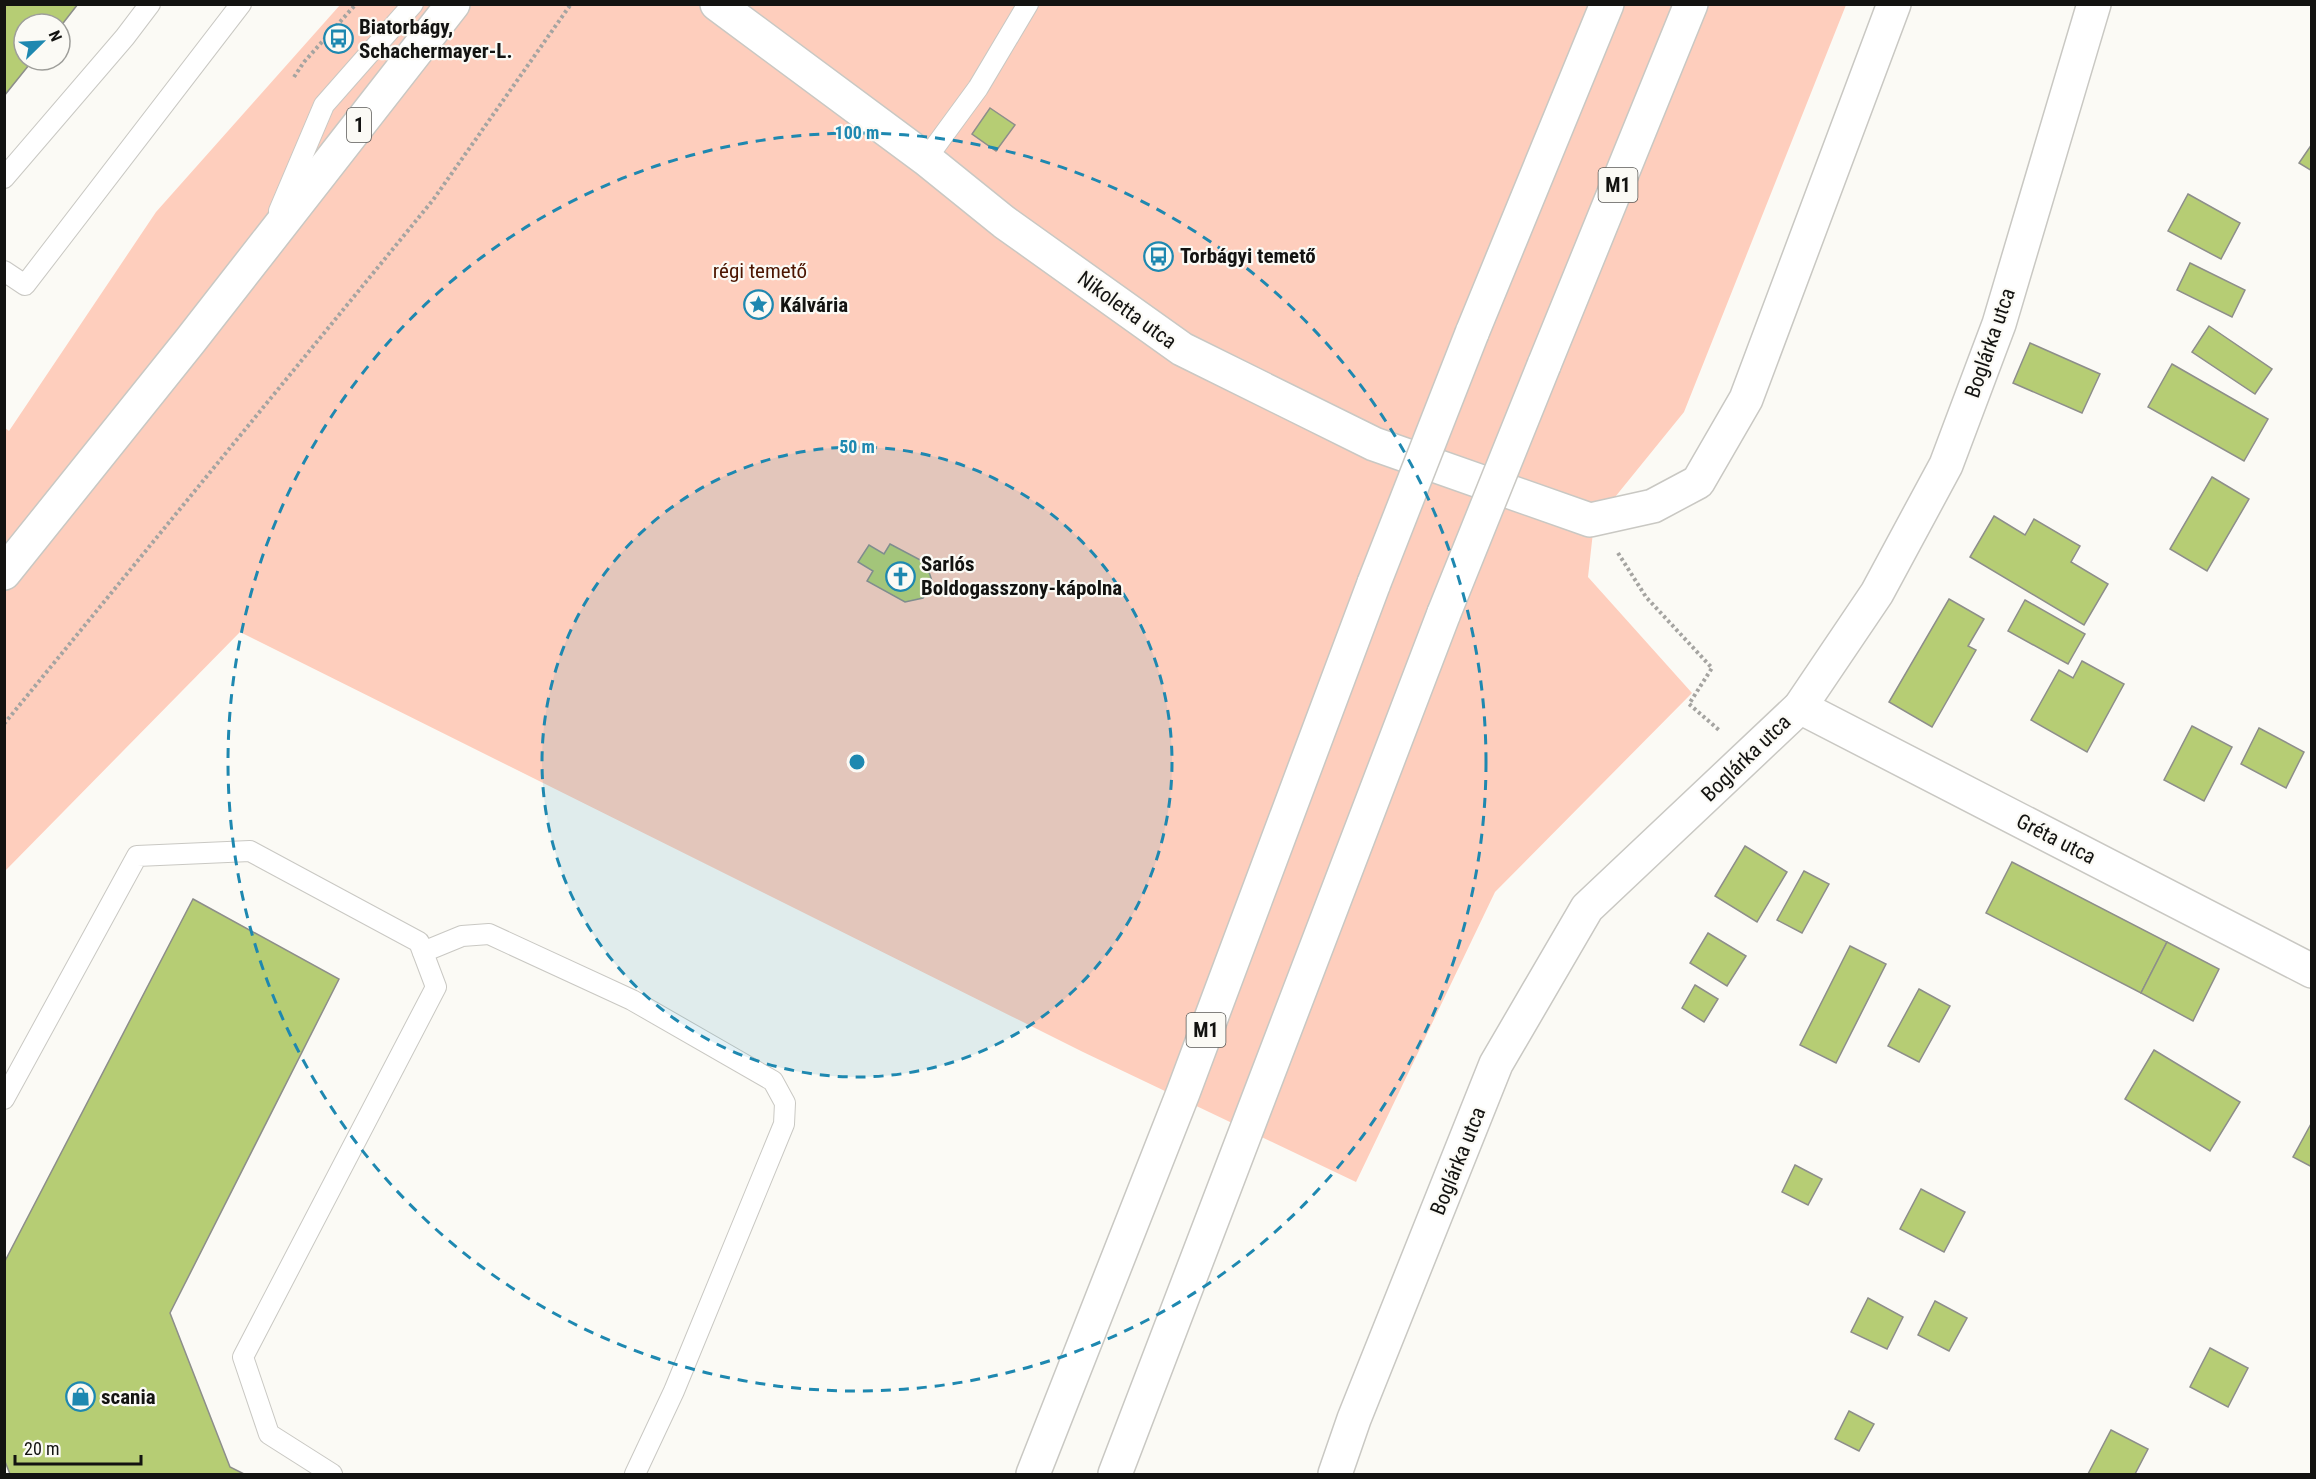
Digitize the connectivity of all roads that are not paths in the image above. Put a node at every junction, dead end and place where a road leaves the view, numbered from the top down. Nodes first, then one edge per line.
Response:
1 (150, 4) edge
2 (241, 4) edge
3 (413, 4) edge
4 (453, 4) edge
5 (717, 4) edge
6 (1028, 4) edge
7 (1607, 4) edge
8 (1691, 4) edge
9 (1894, 4) edge
10 (2094, 4) edge
11 (926, 159) junction
12 (4, 178) edge
13 (264, 246) junction
14 (4, 271) edge
15 (4, 573) edge
16 (1800, 707) junction
17 (423, 952) junction
18 (2312, 971) edge
19 (4, 1099) edge
20 (332, 1474) edge
21 (635, 1474) edge
22 (1033, 1474) edge
23 (1115, 1474) edge
24 (1335, 1474) edge

1 - 12 lane
2 - 14 lane
3 - 13 lane
4 - 13 main road, 1
5 - 11 main road, Nikoletta utca
6 - 11 lane
7 - 22 main road, M1, bridge
8 - 23 main road, M1, bridge
9 - 11 main road, Nikoletta utca
10 - 16 main road, Boglárka utca
13 - 15 main road, 1
16 - 18 main road, Gréta utca
16 - 24 main road, Boglárka utca
17 - 19 lane
17 - 20 lane
17 - 21 lane

